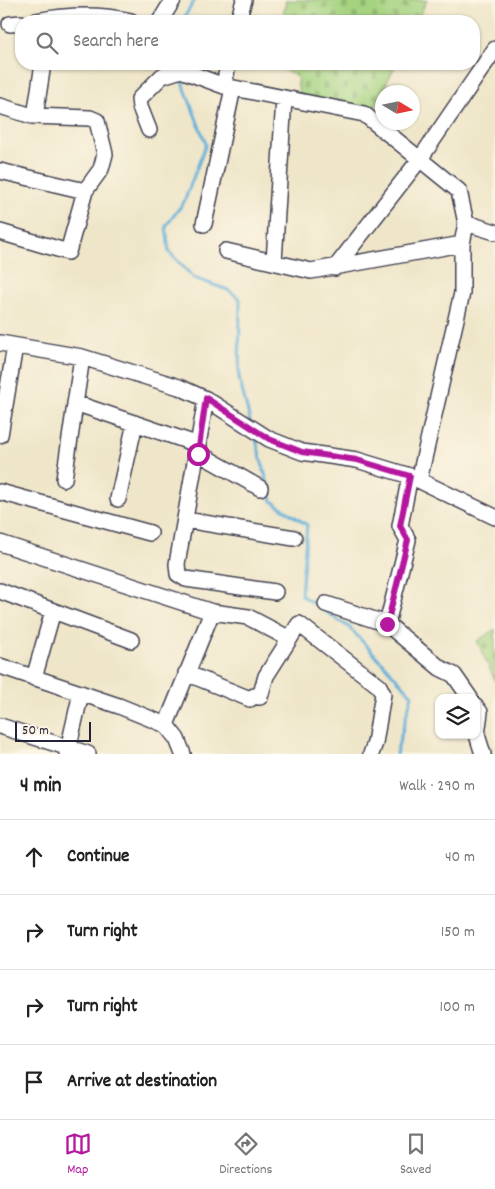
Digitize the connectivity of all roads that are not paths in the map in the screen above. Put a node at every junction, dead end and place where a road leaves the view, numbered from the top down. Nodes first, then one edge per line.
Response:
1 (173, 0) edge
2 (244, 0) edge
3 (164, 15) edge
4 (240, 15) edge
5 (495, 49) edge
6 (42, 70) edge
7 (228, 70) edge
8 (168, 71) edge
9 (229, 87) junction
10 (284, 98) junction
11 (0, 106) edge
12 (35, 116) junction
13 (149, 130) dead end
14 (420, 159) junction
15 (0, 171) edge
16 (85, 191) junction
17 (466, 223) junction
18 (204, 224) dead end
19 (0, 232) edge
20 (495, 232) edge
21 (462, 244) junction
22 (226, 251) dead end
23 (274, 262) junction
24 (335, 268) junction
25 (0, 343) edge
26 (15, 346) junction
27 (82, 357) junction
28 (206, 398) junction
29 (75, 403) junction
30 (2, 414) edge
31 (134, 423) junction
32 (0, 435) edge
33 (199, 449) junction
34 (414, 478) junction
35 (64, 479) dead end
36 (260, 488) dead end
37 (0, 492) edge
38 (118, 499) dead end
39 (495, 517) edge
40 (186, 520) junction
41 (150, 533) dead end
42 (294, 538) dead end
43 (0, 543) edge
44 (0, 591) edge
45 (275, 592) dead end
46 (326, 604) dead end
47 (53, 611) junction
48 (212, 612) junction
49 (387, 624) junction
50 (288, 638) junction
51 (131, 640) dead end
52 (0, 666) edge
53 (186, 673) junction
54 (34, 678) junction
55 (81, 693) junction
56 (467, 694) edge
57 (166, 725) junction
58 (0, 726) edge
59 (478, 739) edge
60 (68, 751) edge
61 (88, 754) edge
62 (184, 754) edge
63 (371, 754) edge
64 (483, 754) edge

1 - 3 street
2 - 4 street
5 - 14 street
6 - 12 street
7 - 9 street
8 - 9 street
8 - 13 street
9 - 10 street
9 - 18 street
10 - 14 street
10 - 23 street
11 - 12 street
12 - 16 street
14 - 17 street
14 - 24 street
15 - 16 street
16 - 19 street
17 - 20 street
17 - 21 street
21 - 24 street
21 - 34 street
22 - 23 street
23 - 24 street
25 - 26 street
26 - 27 street
26 - 30 street
27 - 28 street
27 - 29 street
28 - 33 street
28 - 34 street
29 - 31 street
29 - 35 street
30 - 32 street
31 - 33 street
31 - 38 street
33 - 36 street
33 - 40 street
34 - 39 street
34 - 49 street
37 - 41 street
40 - 42 street
40 - 45 street
43 - 48 street
44 - 47 street
46 - 49 street
47 - 51 street
47 - 54 street
48 - 50 street
48 - 53 street
49 - 56 street
50 - 53 street
50 - 63 street
52 - 54 street
53 - 57 street
54 - 55 street
55 - 57 street
55 - 60 street
57 - 62 street
58 - 60 street
59 - 64 street
60 - 61 street

